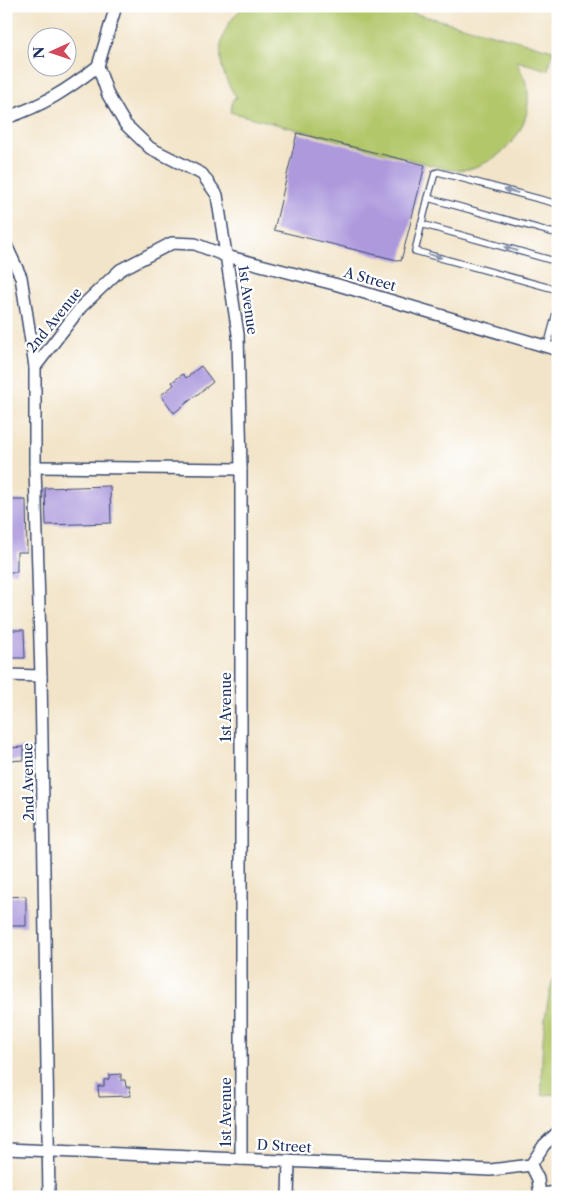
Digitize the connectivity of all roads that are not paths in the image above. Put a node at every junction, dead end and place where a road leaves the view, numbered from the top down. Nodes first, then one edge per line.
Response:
1 (116, 6) edge
2 (98, 66) junction
3 (6, 118) edge
4 (428, 198) junction
5 (558, 204) edge
6 (421, 224) junction
7 (558, 234) edge
8 (172, 243) joint
9 (6, 244) edge
10 (226, 256) junction
11 (558, 262) edge
12 (558, 290) edge
13 (558, 306) edge
14 (552, 348) edge
15 (35, 367) junction
16 (36, 467) junction
17 (242, 469) junction
18 (6, 675) edge
19 (41, 676) junction
20 (558, 1132) edge
21 (6, 1149) edge
22 (49, 1151) junction
23 (242, 1159) junction
24 (289, 1161) junction
25 (531, 1166) junction
26 (558, 1192) edge
27 (540, 1195) edge
28 (49, 1197) edge
29 (288, 1197) edge

1 - 2 street
2 - 3 street
2 - 10 street, 1st Avenue
5 -> 4 lane
4 - 6 lane
4 - 7 lane
11 -> 6 lane
6 -> 12 lane
8 - 10 street, A Street
8 - 15 street, 2nd Avenue
9 - 15 street, 2nd Avenue
10 - 14 street, A Street
10 - 17 street, 1st Avenue
13 - 14 lane
15 - 16 street, 2nd Avenue
16 - 17 street
16 - 19 street, 2nd Avenue
17 - 23 street, 1st Avenue
18 - 19 street
19 - 22 street, 2nd Avenue
20 - 25 street
21 - 22 street, D Street
22 - 23 street, D Street
22 - 28 street, 2nd Avenue
23 - 24 street, D Street
24 - 25 street, D Street
24 - 29 street
25 - 27 street
26 - 27 street

